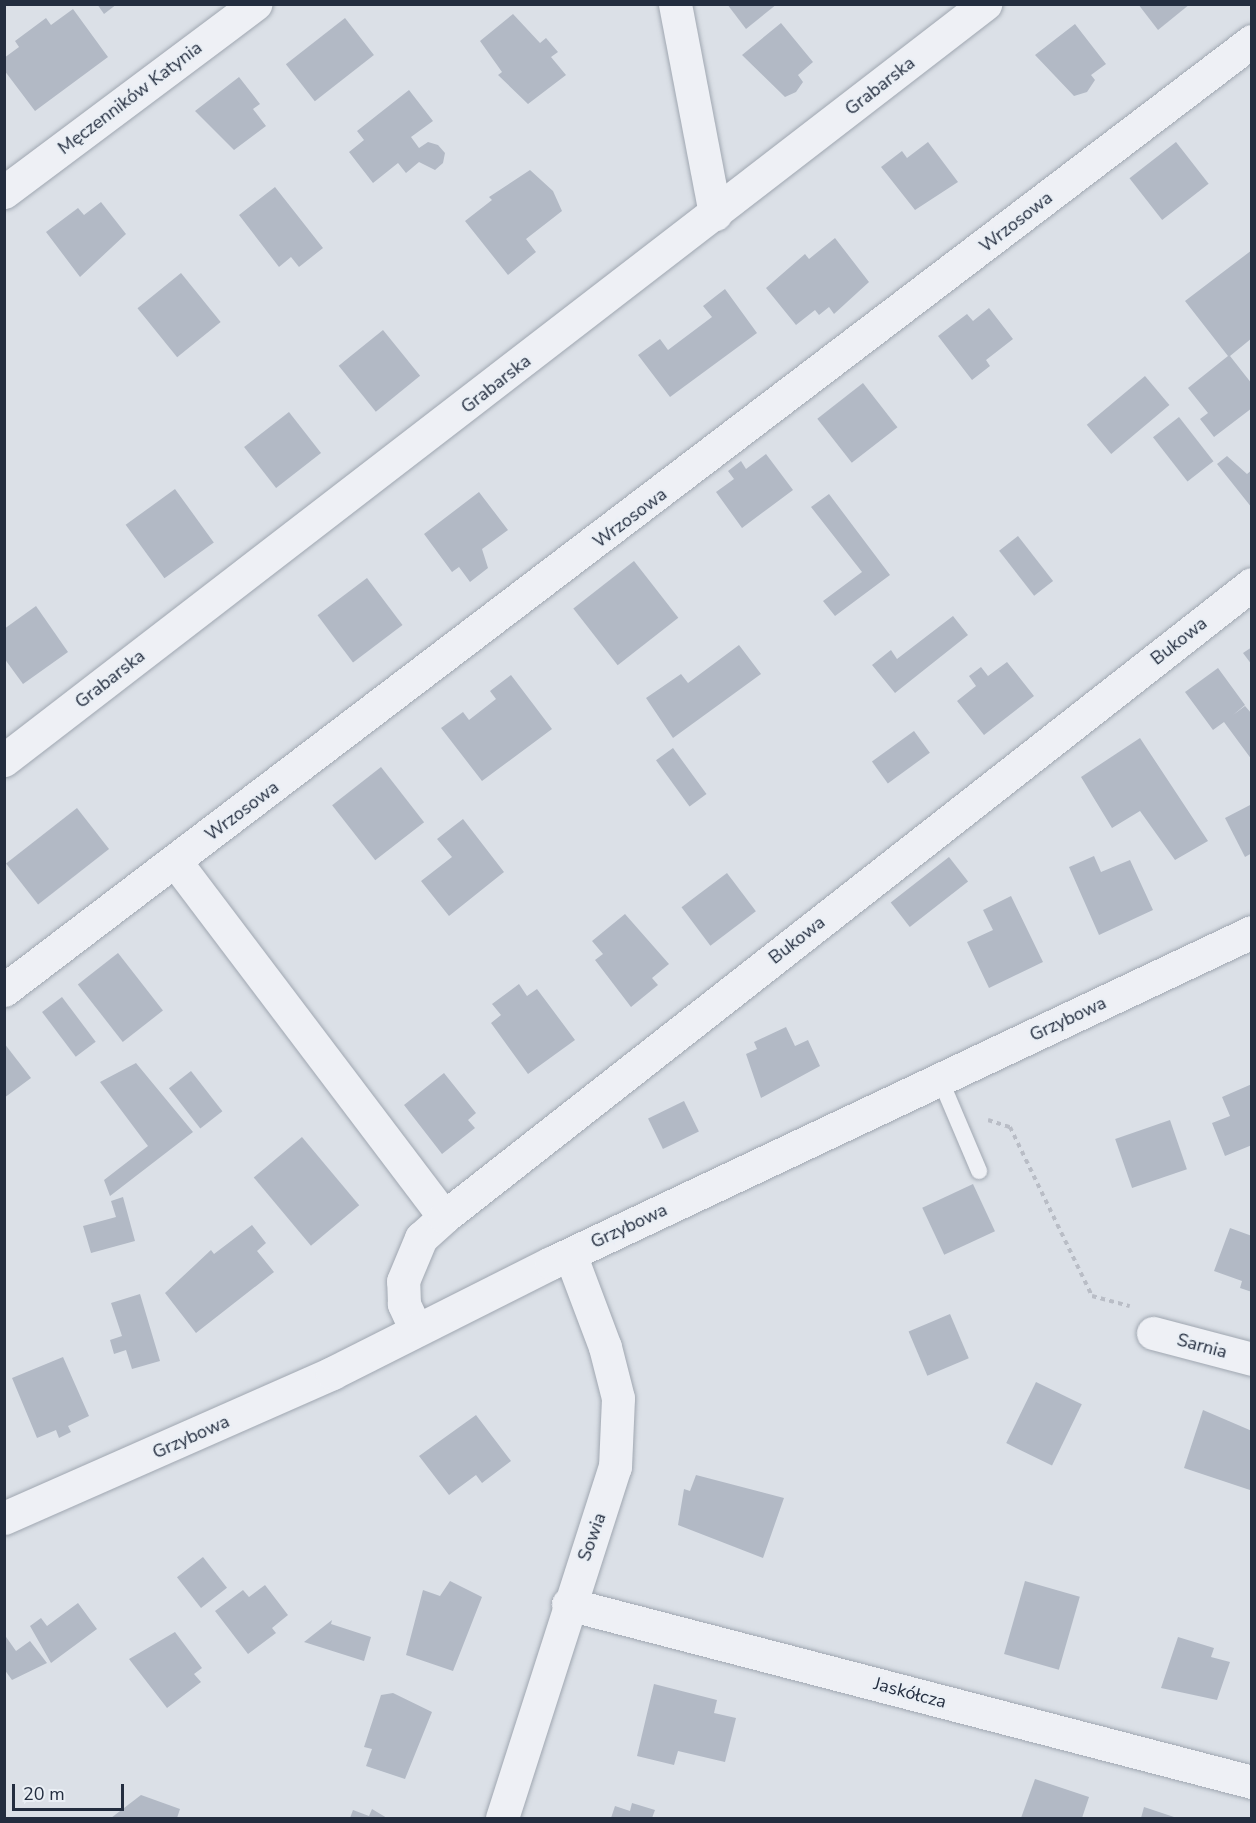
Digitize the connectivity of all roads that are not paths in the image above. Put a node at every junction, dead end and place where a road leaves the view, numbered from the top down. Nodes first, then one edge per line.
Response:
1 (255, 4) edge
2 (675, 4) edge
3 (985, 4) edge
4 (1251, 41) edge
5 (4, 192) edge
6 (715, 214) junction
7 (1251, 584) edge
8 (4, 760) edge
9 (175, 861) junction
10 (1251, 932) edge
11 (4, 990) edge
12 (940, 1080) junction
13 (979, 1171) dead end
14 (444, 1217) junction
15 (570, 1254) junction
16 (1147, 1321) road end
17 (416, 1330) junction
18 (1251, 1359) edge
19 (4, 1518) edge
20 (568, 1604) junction
21 (1251, 1782) edge
22 (502, 1818) edge

1 - 5 street, Męczenników Katynia
2 - 6 street
3 - 6 street, Grabarska
4 - 9 street, Wrzosowa
6 - 8 street, Grabarska
7 - 14 street, Bukowa
9 - 11 street, Wrzosowa
9 - 14 street
10 - 12 street, Grzybowa
12 - 13 lane
12 - 15 street, Grzybowa
14 - 17 street, Bukowa
15 - 17 street, Grzybowa
15 - 20 street, Sowia
16 - 18 street, Sarnia
17 - 19 street, Grzybowa
20 - 21 street, Jaskółcza
20 - 22 street, Sowia

